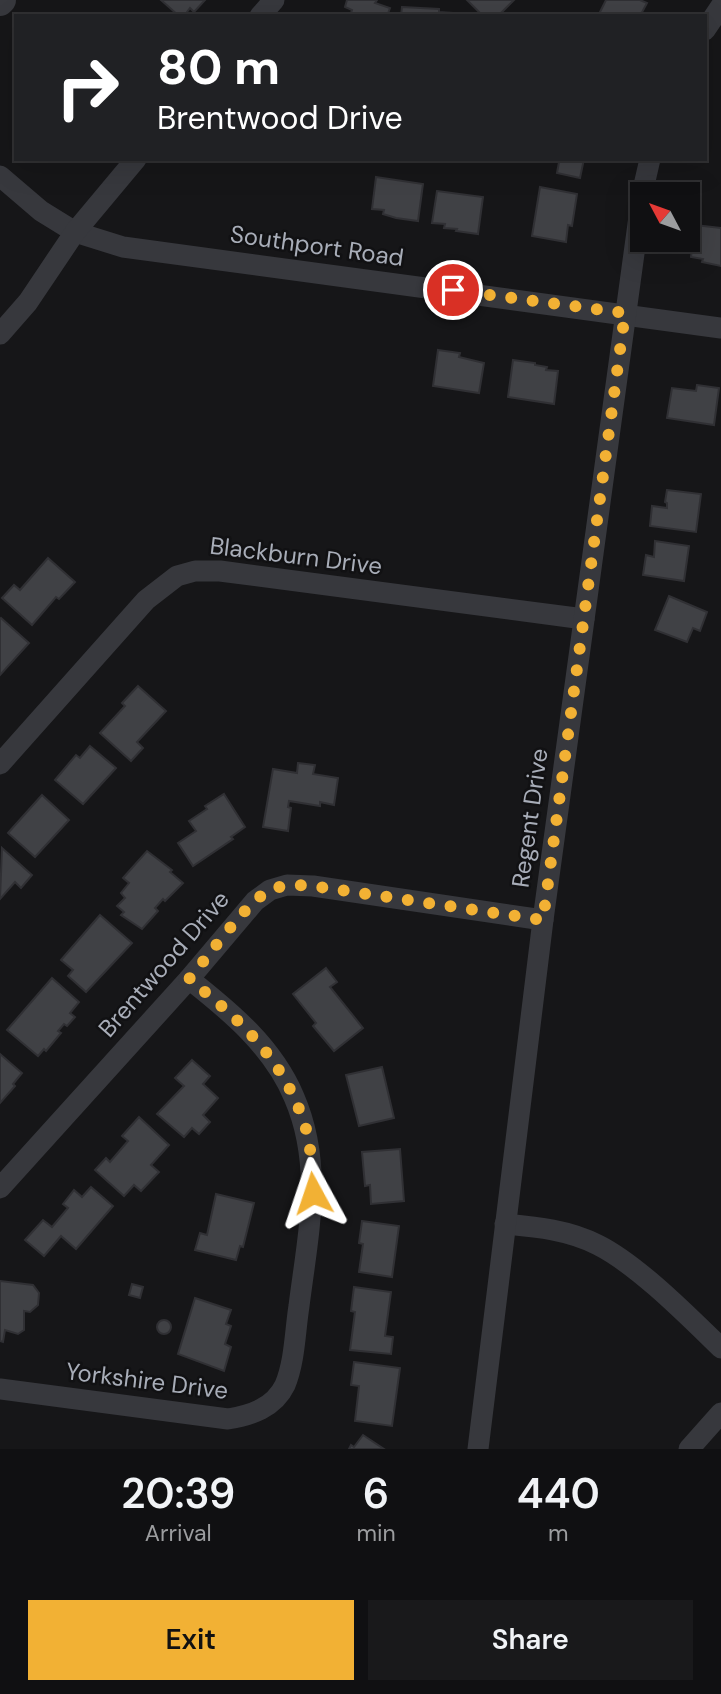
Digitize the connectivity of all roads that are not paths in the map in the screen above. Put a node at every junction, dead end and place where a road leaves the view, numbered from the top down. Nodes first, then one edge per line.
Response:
1 (274, 0) edge
2 (721, 6) edge
3 (262, 14) edge
4 (707, 27) edge
5 (134, 161) edge
6 (650, 161) edge
7 (0, 176) edge
8 (645, 182) edge
9 (75, 232) junction
10 (634, 252) edge
11 (625, 313) junction
12 (721, 328) edge
13 (0, 334) edge
14 (584, 619) junction
15 (0, 764) edge
16 (543, 920) junction
17 (189, 979) junction
18 (0, 1188) edge
19 (505, 1224) junction
20 (721, 1348) edge
21 (0, 1389) edge
22 (721, 1413) edge
23 (478, 1449) edge
24 (689, 1449) edge

1 - 3 street
2 - 4 street
5 - 9 street
6 - 8 street, Regent Drive
7 - 9 street, Southport Road
9 - 11 street, Southport Road
9 - 13 street
10 - 11 street, Regent Drive
11 - 12 street, Southport Road
11 - 14 street, Regent Drive
14 - 15 street, Blackburn Drive
14 - 16 street, Regent Drive
16 - 17 street, Brentwood Drive
16 - 19 street, Regent Drive
17 - 18 street, Brentwood Drive
17 - 21 street, Yorkshire Drive
19 - 20 street
19 - 23 street, Regent Drive
22 - 24 street

